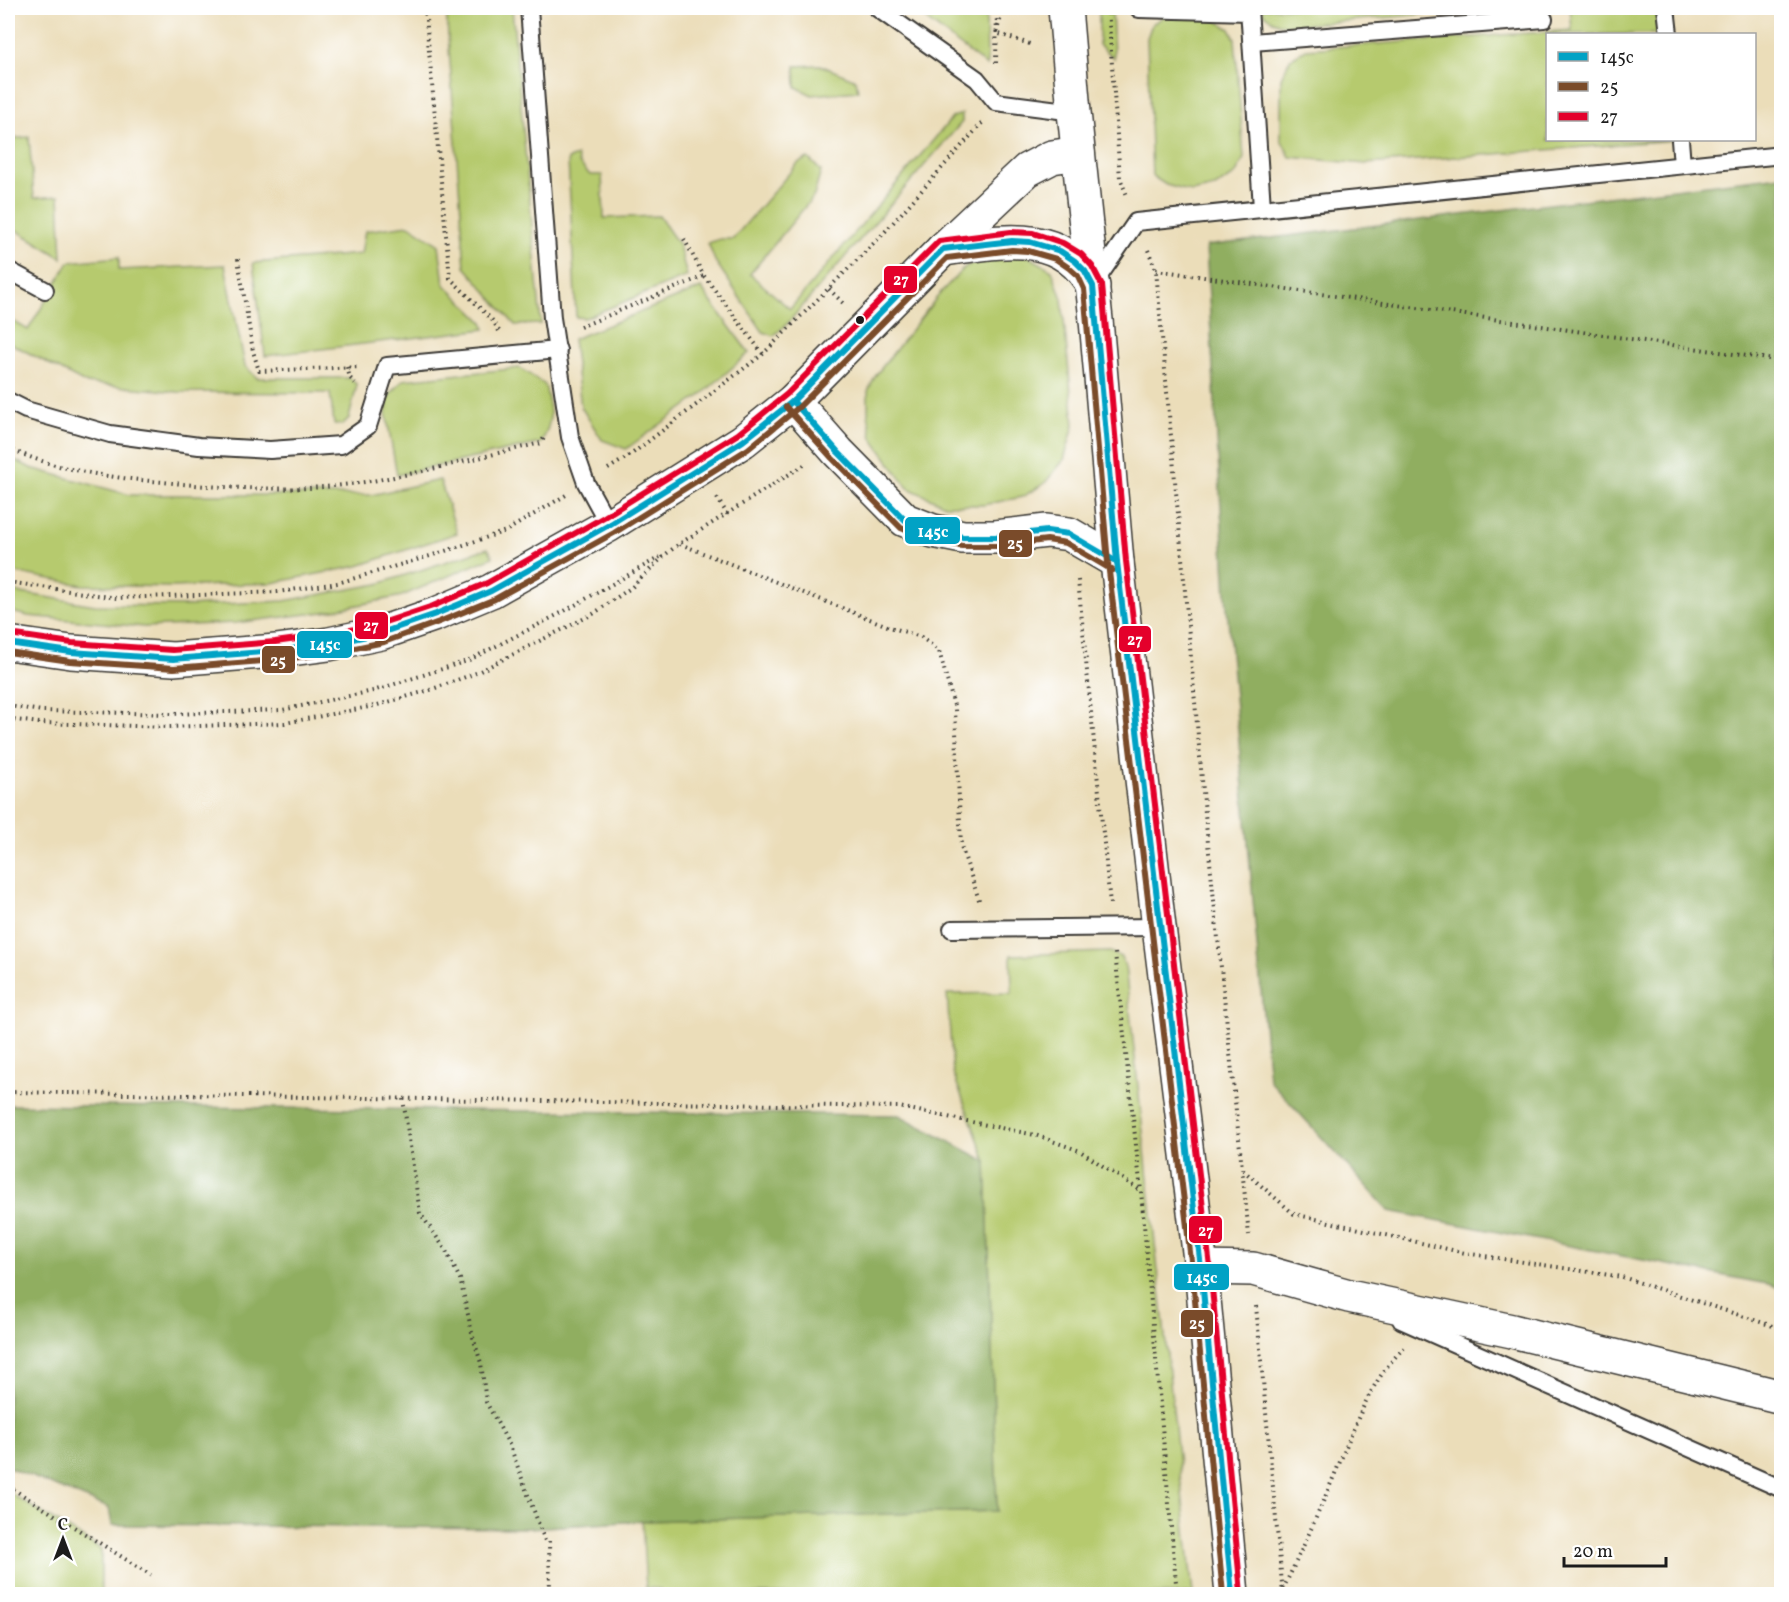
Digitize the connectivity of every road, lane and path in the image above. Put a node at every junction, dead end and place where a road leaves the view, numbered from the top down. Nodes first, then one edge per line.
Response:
1 (424, 8) edge
2 (529, 8) edge
3 (878, 8) edge
4 (996, 8) edge
5 (1004, 8) edge
6 (1065, 8) edge
7 (1108, 8) edge
8 (1138, 8) edge
9 (1666, 8) edge
10 (1249, 10) edge
11 (1544, 19) dead end
12 (996, 33) junction
13 (1669, 33) edge
14 (1251, 42) junction
15 (996, 102) junction
16 (1074, 112) junction
17 (1680, 141) edge
18 (1078, 153) junction
19 (1782, 155) edge
20 (1682, 165) junction
21 (1262, 208) junction
22 (1136, 222) junction
23 (684, 239) dead end
24 (943, 249) junction
25 (238, 259) dead end
26 (8, 270) edge
27 (1156, 270) junction
28 (704, 276) junction
29 (1093, 286) junction
30 (45, 290) dead end
31 (557, 344) junction
32 (513, 354) junction
33 (763, 354) junction
34 (1782, 361) edge
35 (387, 366) junction
36 (8, 401) edge
37 (793, 401) junction
38 (782, 481) dead end
39 (586, 483) junction
40 (609, 525) junction
41 (1075, 537) junction
42 (679, 544) junction
43 (1118, 562) junction
44 (8, 582) edge
45 (8, 643) edge
46 (8, 719) edge
47 (1159, 927) junction
48 (988, 928) junction
49 (1113, 928) junction
50 (952, 929) dead end
51 (8, 1092) edge
52 (403, 1099) junction
53 (1243, 1170) junction
54 (1141, 1191) junction
55 (1201, 1268) junction
56 (1253, 1269) junction
57 (1349, 1296) junction
58 (1782, 1329) edge
59 (1425, 1330) junction
60 (1782, 1397) edge
61 (8, 1486) edge
62 (1782, 1489) edge
63 (150, 1575) dead end
64 (1283, 1592) edge
65 (550, 1594) edge
66 (630, 1594) edge
67 (675, 1594) edge
68 (1177, 1594) edge
69 (1232, 1594) edge

1 - 32 path
2 - 31 lane
3 - 15 lane
4 - 12 path
5 - 12 path
6 - 16 main road
7 - 22 path
8 - 10 lane
9 - 13 lane
10 - 14 lane
11 - 14 lane
12 - 15 path
14 - 21 lane
15 - 16 lane
15 - 33 path
16 - 18 main road
17 - 20 lane
18 - 24 main road
18 - 29 main road
19 - 20 lane
20 - 21 lane
21 - 22 lane
22 - 27 path
22 - 29 lane
23 - 28 path
24 - 29 main road
24 - 37 main road
25 - 35 path
26 - 30 lane
27 - 34 path
27 - 53 path
28 - 31 path
28 - 33 path
29 - 43 main road
31 - 32 lane
31 - 39 lane
32 - 35 lane
33 - 39 path
35 - 36 lane
37 - 40 main road
37 - 41 main road
38 - 42 path
39 - 40 lane
39 - 44 path
40 - 45 main road
41 - 43 main road
41 - 49 path
42 - 46 path
42 - 48 path
43 - 47 main road
47 - 49 lane
47 - 55 main road
48 - 49 lane
48 - 50 lane
49 - 54 path
51 - 52 path
52 - 54 path
52 - 65 path
53 - 56 path
53 - 58 path
54 - 68 path
55 - 56 main road
55 - 69 main road
56 - 57 main road
56 - 64 path
57 - 59 lane
57 - 60 main road
59 - 62 lane
59 - 64 path
61 - 63 path
66 - 67 path

